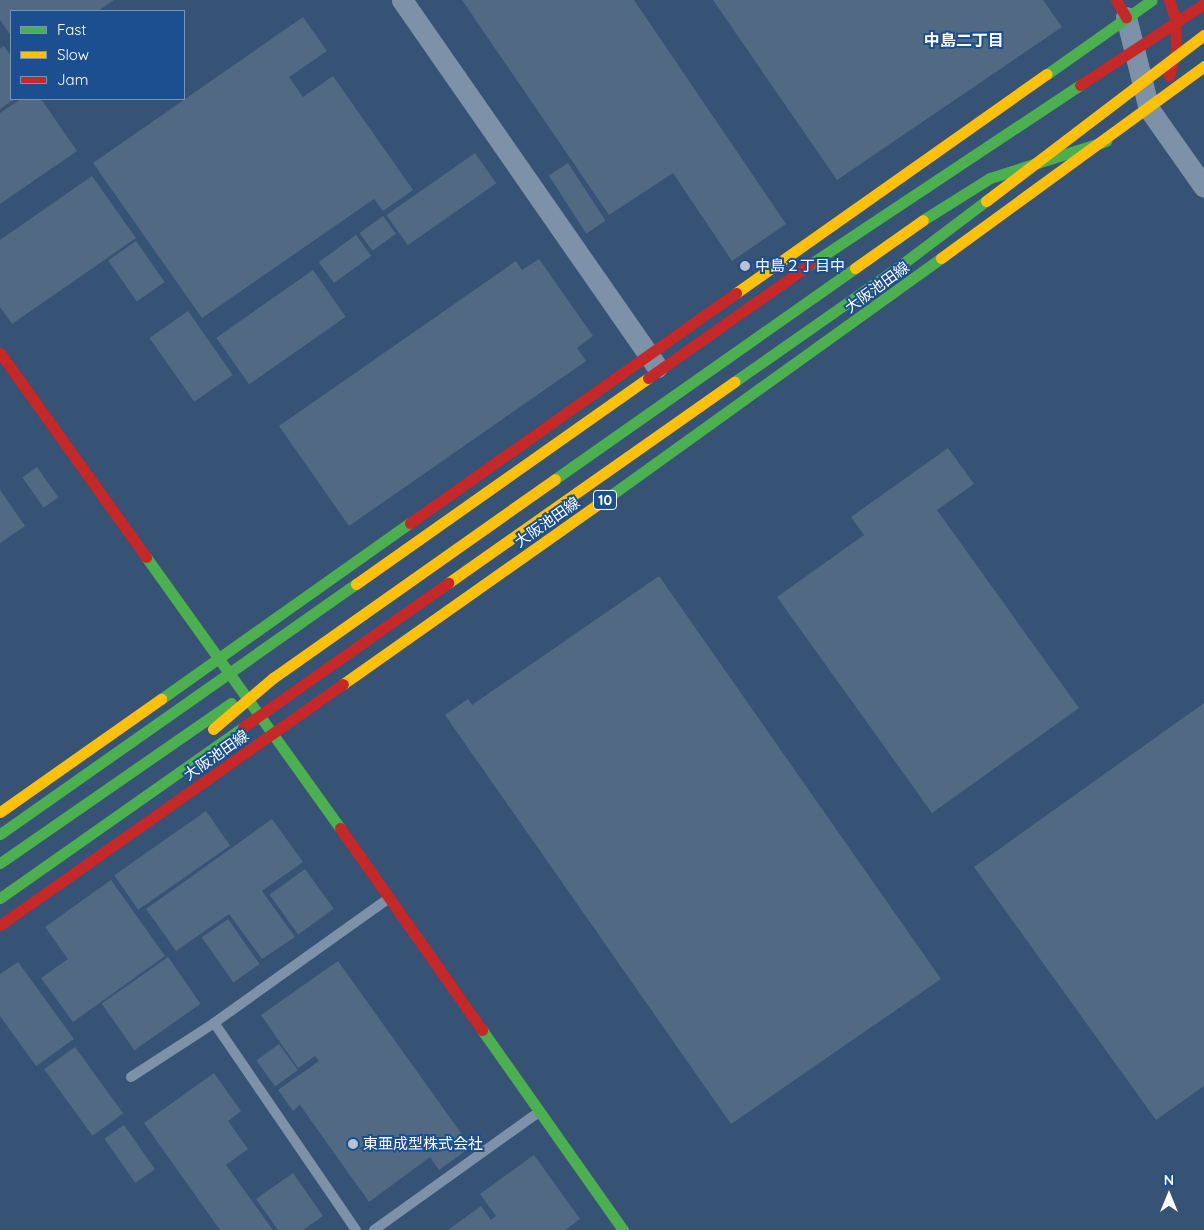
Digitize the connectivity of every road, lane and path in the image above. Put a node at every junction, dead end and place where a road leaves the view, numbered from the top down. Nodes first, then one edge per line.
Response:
1 (402, 0) edge
2 (1152, 0) edge
3 (1169, 0) edge
4 (1204, 4) edge
5 (1121, 9) edge
6 (1204, 35) edge
7 (1204, 66) edge
8 (1149, 109) junction
9 (1106, 140) junction
10 (1204, 187) edge
11 (0, 353) edge
12 (649, 355) junction
13 (703, 431) junction
14 (217, 658) junction
15 (245, 694) junction
16 (273, 733) junction
17 (0, 812) edge
18 (0, 834) edge
19 (85, 838) junction
20 (0, 863) edge
21 (0, 898) edge
22 (389, 898) junction
23 (0, 925) edge
24 (214, 1023) junction
25 (131, 1077) dead end
26 (540, 1111) junction
27 (356, 1230) edge
28 (374, 1230) edge
29 (623, 1230) edge

1 - 12 street
2 - 5 main road
3 - 8 main road
4 - 18 main road, bridge
5 - 8 street
5 - 12 main road
6 - 19 main road, bridge
7 - 8 main road, 大阪池田線 / 10
8 - 9 main road, 大阪池田線 / 10
8 - 10 street
9 - 13 main road, 大阪池田線 / 10
9 - 19 main road, bridge
11 - 14 main road
12 - 13 street
12 - 14 main road
13 - 16 main road, 大阪池田線 / 10
14 - 15 main road
14 - 17 main road
15 - 16 main road
15 - 20 main road
16 - 22 main road
16 - 23 main road, 大阪池田線 / 10
19 - 21 main road, bridge
22 - 24 lane
22 - 26 main road
24 - 25 lane
24 - 27 lane
26 - 28 lane
26 - 29 main road

